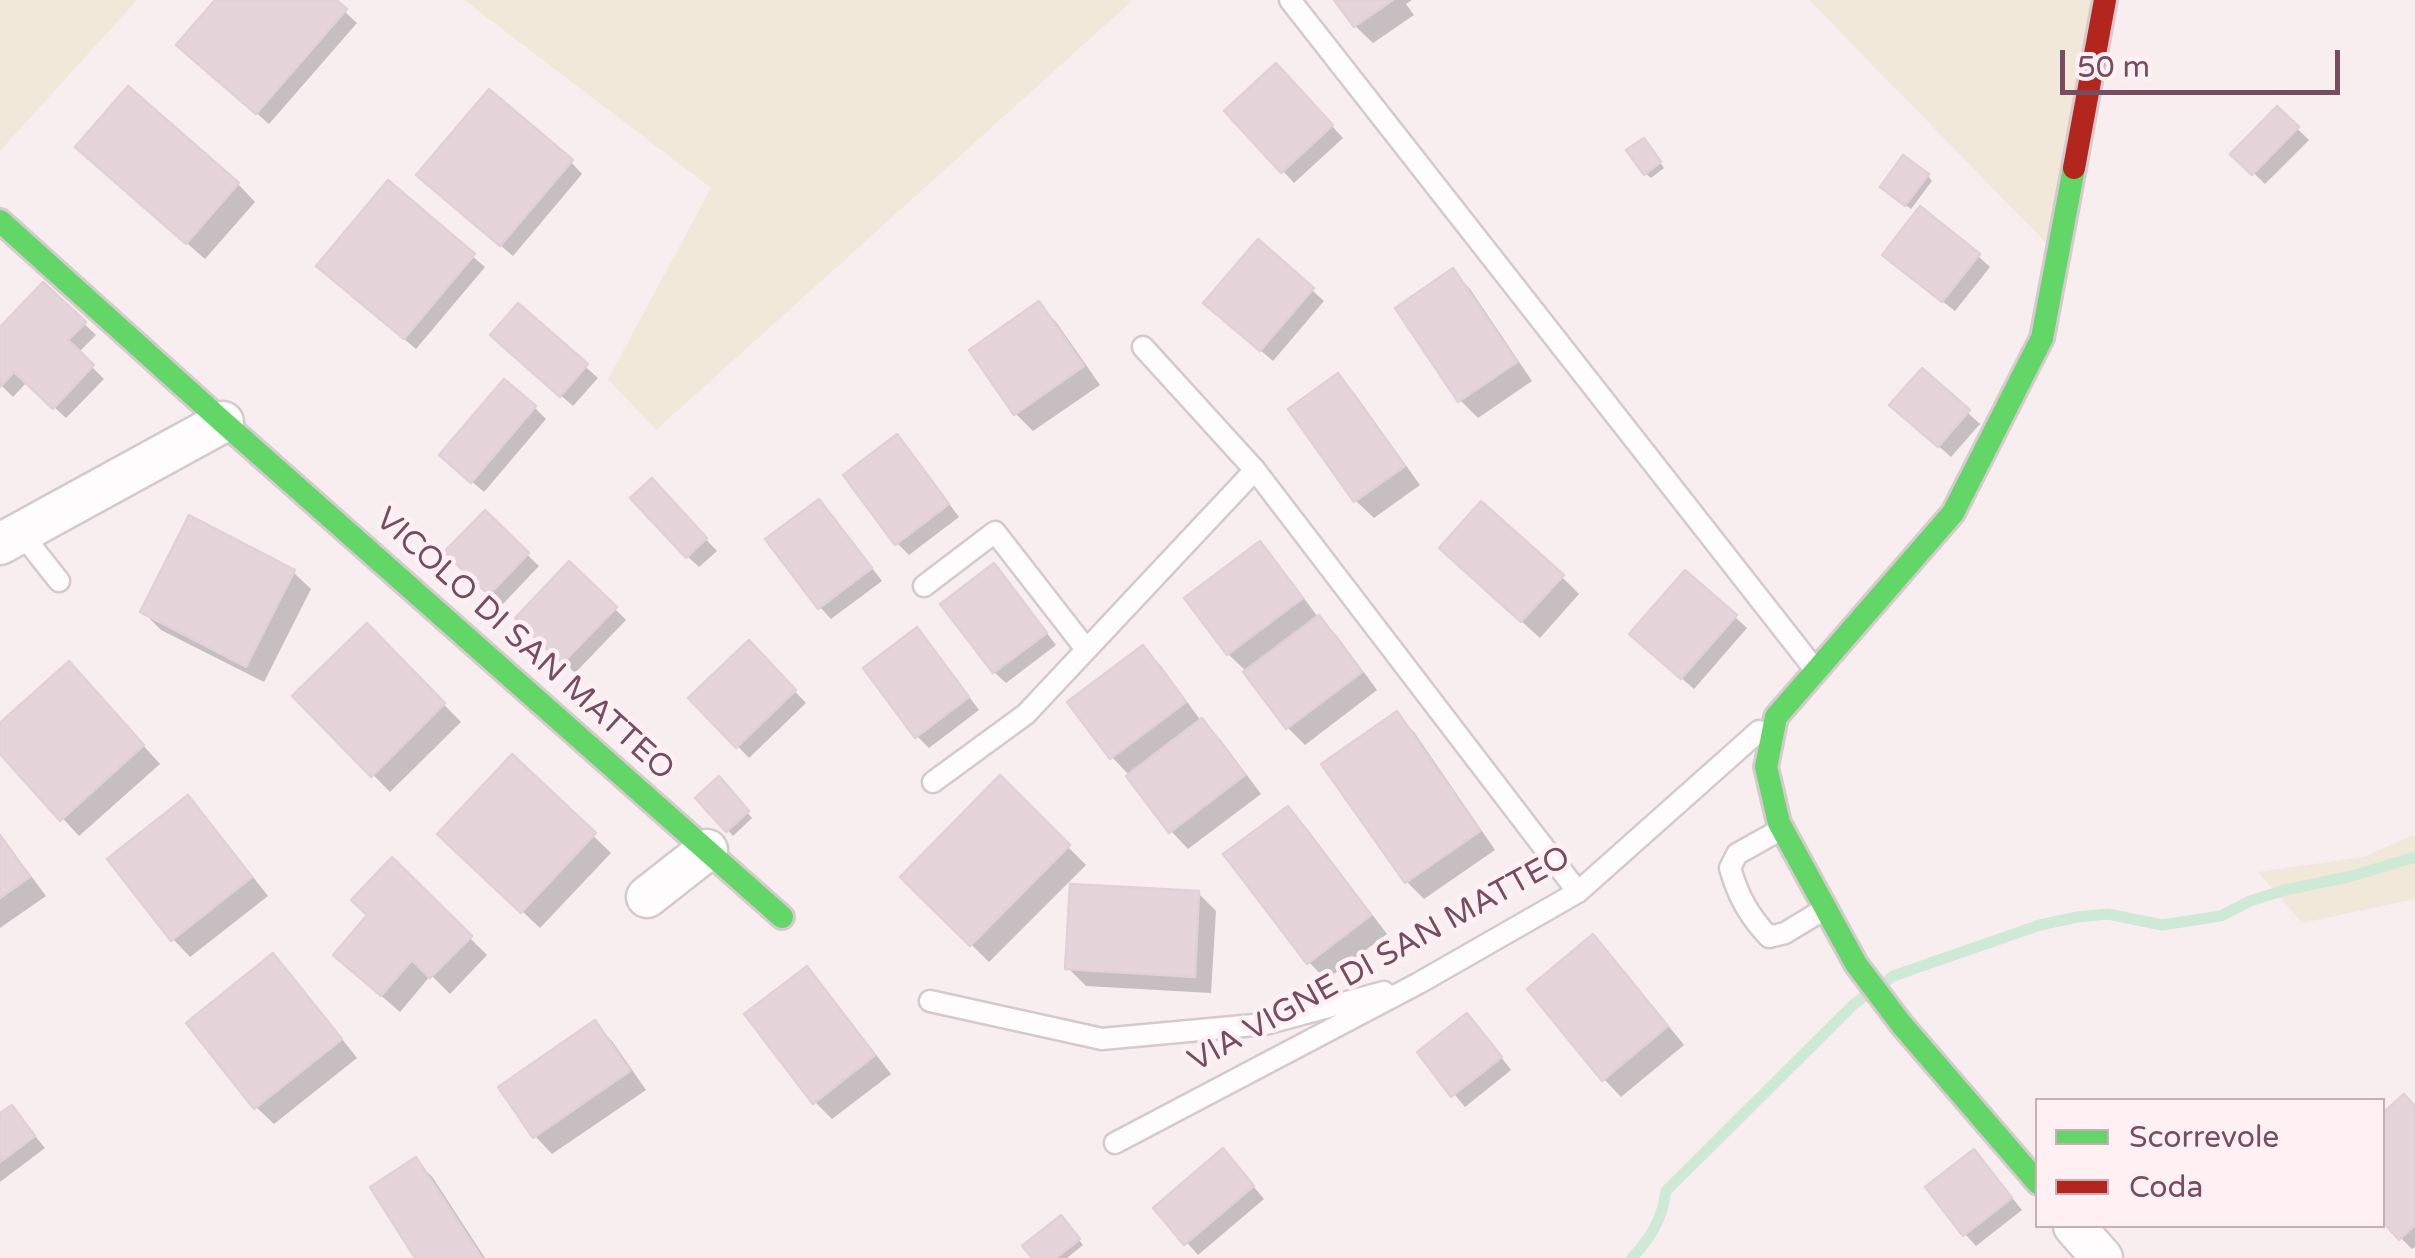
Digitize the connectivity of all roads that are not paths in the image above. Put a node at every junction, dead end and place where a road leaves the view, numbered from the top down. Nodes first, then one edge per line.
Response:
1 (1290, 0) edge
2 (2104, 0) edge
3 (0, 221) edge
4 (1142, 347) dead end
5 (223, 422) junction
6 (1254, 470) junction
7 (10, 538) edge
8 (59, 581) dead end
9 (924, 586) dead end
10 (1086, 650) junction
11 (1815, 670) junction
12 (1776, 717) junction
13 (933, 782) dead end
14 (1782, 829) junction
15 (707, 850) junction
16 (1578, 892) junction
17 (647, 897) dead end
18 (1824, 910) junction
19 (782, 916) dead end
20 (1418, 983) junction
21 (930, 1002) dead end
22 (1115, 1143) dead end
23 (2035, 1180) edge
24 (2076, 1228) edge
25 (2102, 1258) edge

1 - 11 lane
2 - 11 street, VIA VIGNE DI SAN MATTEO
3 - 5 street, VICOLO DI SAN MATTEO
4 - 6 lane
5 - 7 street
5 - 15 street, VICOLO DI SAN MATTEO
6 - 10 lane
6 - 16 lane
7 - 8 lane
9 - 10 lane
10 - 13 lane
11 - 12 street, VIA VIGNE DI SAN MATTEO
12 - 14 street
12 - 16 lane, VIA VIGNE DI SAN MATTEO
14 - 18 street
14 - 18 lane
15 - 17 street
15 - 19 street, VICOLO DI SAN MATTEO
16 - 20 lane, VIA VIGNE DI SAN MATTEO
18 - 23 street
20 - 21 lane
20 - 22 lane, VIA VIGNE DI SAN MATTEO
24 - 25 street

